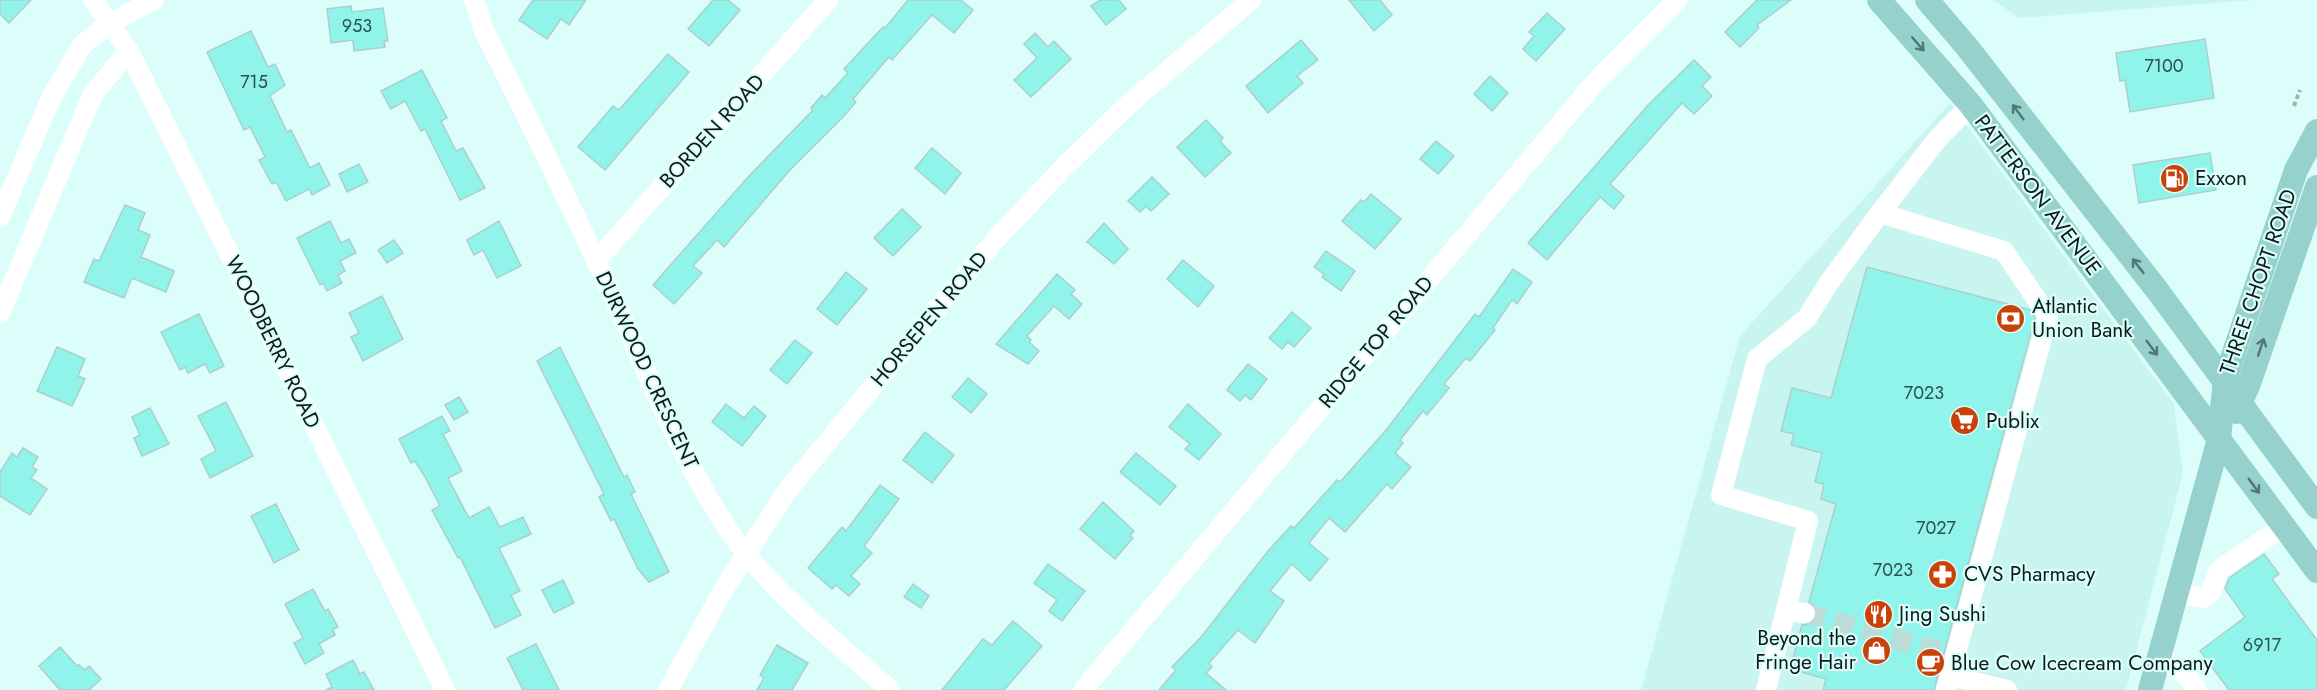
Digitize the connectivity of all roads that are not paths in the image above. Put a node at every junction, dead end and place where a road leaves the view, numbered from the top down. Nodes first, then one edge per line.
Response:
1 (93, 0) edge
2 (154, 0) edge
3 (474, 0) edge
4 (828, 0) edge
5 (1251, 0) edge
6 (1677, 0) edge
7 (1879, 0) edge
8 (1927, 0) edge
9 (110, 23) junction
10 (129, 51) junction
11 (1971, 105) junction
12 (2317, 131) edge
13 (2317, 187) edge
14 (1880, 213) junction
15 (0, 217) edge
16 (596, 261) junction
17 (0, 313) edge
18 (2224, 379) junction
19 (2242, 402) junction
20 (2219, 439) junction
21 (2317, 507) edge
22 (2284, 526) junction
23 (746, 553) junction
24 (2317, 571) edge
25 (2176, 593) junction
26 (2159, 656) junction
27 (1948, 683) edge
28 (445, 690) edge
29 (668, 690) edge
30 (890, 690) edge
31 (1083, 690) edge
32 (1766, 690) edge
33 (2007, 690) edge
34 (2150, 690) edge
35 (2197, 690) edge

1 - 9 street, WOODBERRY ROAD
2 - 9 street
3 - 16 street, DURWOOD CRESCENT
4 - 16 street, BORDEN ROAD
5 - 23 street, HORSEPEN ROAD
6 - 31 street, RIDGE TOP ROAD
7 -> 11 main road, PATTERSON AVENUE
18 -> 8 main road, PATTERSON AVENUE
9 - 10 street, WOODBERRY ROAD
9 - 15 street
10 - 17 street
10 - 28 street, WOODBERRY ROAD
11 - 14 street
11 -> 20 main road, PATTERSON AVENUE
12 - 18 main road, THREE CHOPT ROAD
19 -> 13 main road, THREE CHOPT ROAD
14 - 27 street
14 - 32 street
16 - 23 street, DURWOOD CRESCENT
18 - 19 main road, PATTERSON AVENUE
18 - 20 main road, THREE CHOPT ROAD
19 - 20 main road, THREE CHOPT ROAD
19 - 21 main road, PATTERSON AVENUE
20 -> 22 main road, PATTERSON AVENUE
20 - 25 main road, THREE CHOPT ROAD
22 - 24 main road, PATTERSON AVENUE
22 - 25 street
23 - 29 street, HORSEPEN ROAD
23 - 30 street, DURWOOD CRESCENT
25 - 26 main road, THREE CHOPT ROAD
26 - 34 main road, THREE CHOPT ROAD
26 - 35 street
27 - 33 street

